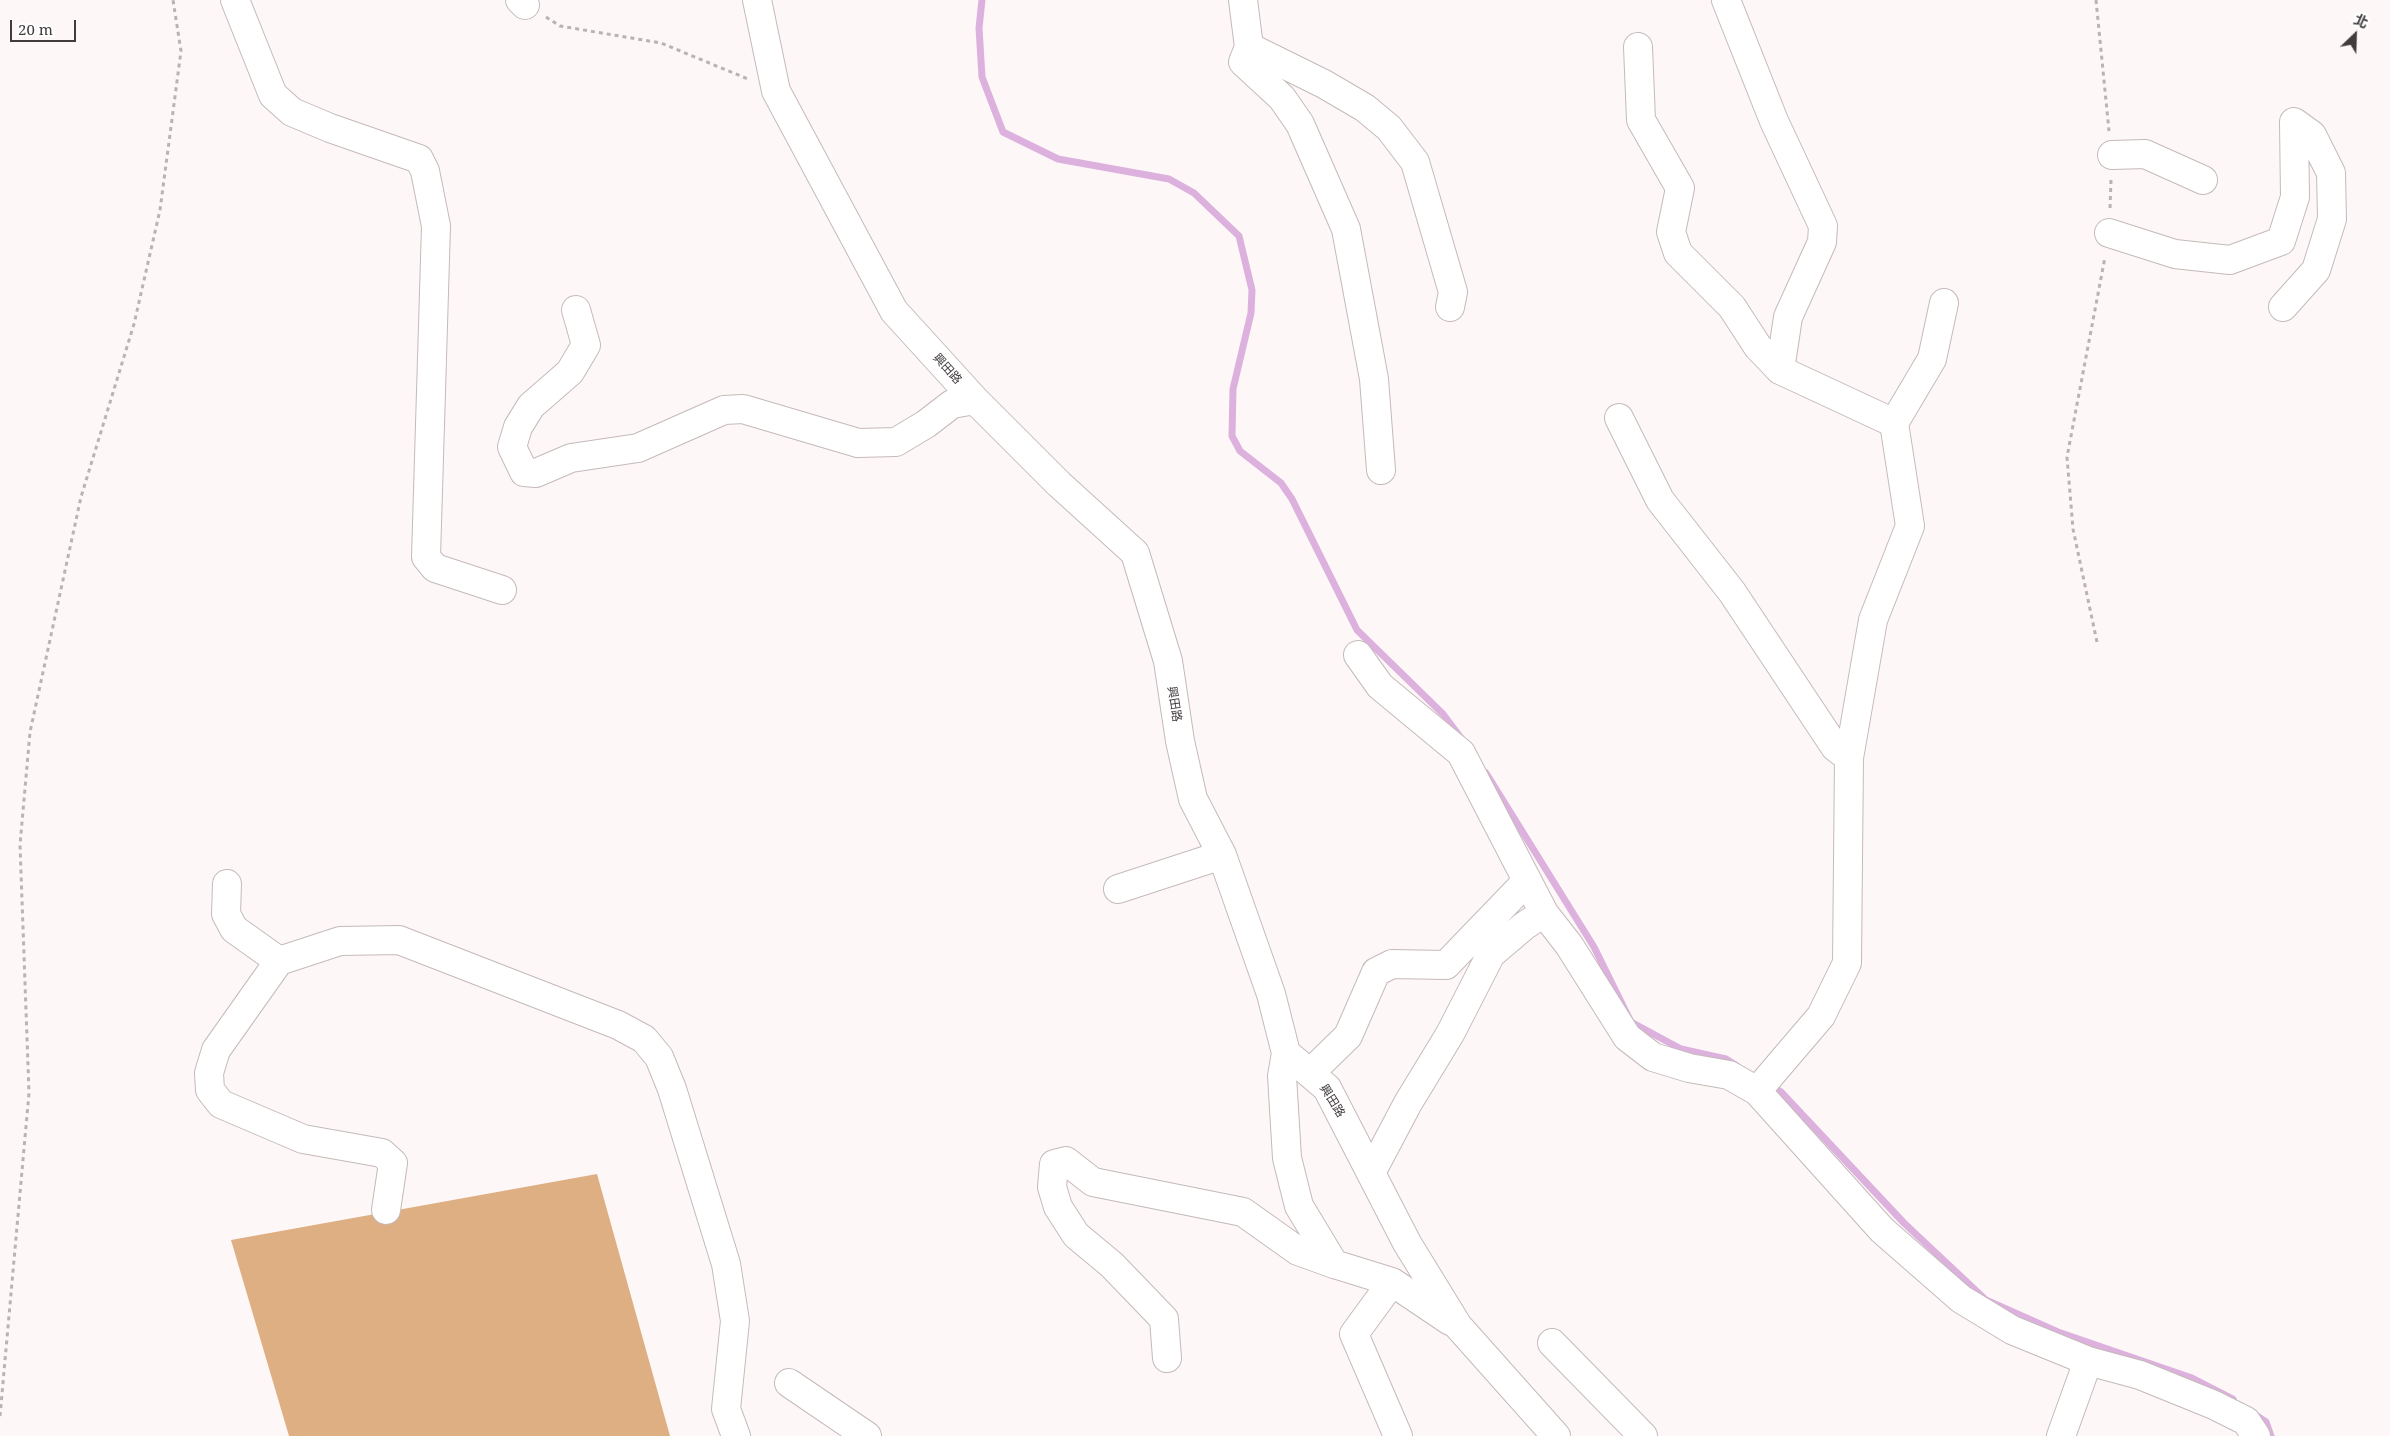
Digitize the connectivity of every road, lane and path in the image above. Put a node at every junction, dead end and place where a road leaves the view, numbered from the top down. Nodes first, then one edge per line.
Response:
1 (173, 0) edge
2 (235, 0) edge
3 (777, 0) edge
4 (1243, 0) edge
5 (1726, 0) edge
6 (2096, 0) edge
7 (523, 2) edge
8 (760, 12) edge
9 (1638, 46) dead end
10 (1249, 47) junction
11 (776, 90) junction
12 (2112, 155) junction
13 (2203, 180) dead end
14 (2109, 233) junction
15 (1944, 303) dead end
16 (1450, 307) dead end
17 (2283, 307) dead end
18 (576, 310) dead end
19 (1780, 370) junction
20 (975, 400) junction
21 (1619, 418) dead end
22 (1894, 422) junction
23 (1381, 470) dead end
24 (502, 590) dead end
25 (2097, 642) dead end
26 (1358, 655) dead end
27 (1849, 758) junction
28 (1222, 855) junction
29 (1527, 881) junction
30 (227, 884) dead end
31 (1118, 889) dead end
32 (1544, 913) junction
33 (279, 961) junction
34 (1286, 1054) junction
35 (1310, 1072) junction
36 (1757, 1091) junction
37 (1371, 1173) junction
38 (386, 1210) dead end
39 (1334, 1264) junction
40 (1392, 1282) junction
41 (1458, 1326) junction
42 (1552, 1343) dead end
43 (1167, 1358) dead end
44 (2088, 1361) junction
45 (789, 1383) dead end
46 (0, 1416) edge
47 (736, 1436) edge
48 (867, 1436) edge
49 (1398, 1436) edge
50 (1556, 1436) edge
51 (1643, 1436) edge
52 (2061, 1436) edge
53 (2256, 1436) edge

1 - 46 path
2 - 24 street
3 - 8 street
4 - 10 street
5 - 19 street
6 - 12 path
7 - 11 path
8 - 11 street, 興田路
9 - 19 street
10 - 16 street
10 - 23 street
11 - 20 street, 興田路
12 - 13 street
12 - 14 path
14 - 17 street
14 - 25 path
15 - 22 street
18 - 20 street
19 - 22 street
20 - 28 street, 興田路
21 - 27 street
22 - 27 street
26 - 29 street
27 - 36 street
28 - 31 street
28 - 34 street, 興田路
29 - 32 street
29 - 35 street
30 - 33 street
32 - 36 street
32 - 37 street
33 - 38 street
33 - 47 street
34 - 35 street, 興田路
34 - 39 street
35 - 37 street, 興田路
36 - 44 street
37 - 41 street, 興田路
39 - 40 street
39 - 43 street
40 - 41 street
40 - 49 street
41 - 50 street, 興田路
42 - 51 street
44 - 52 street
44 - 53 street
45 - 48 street

